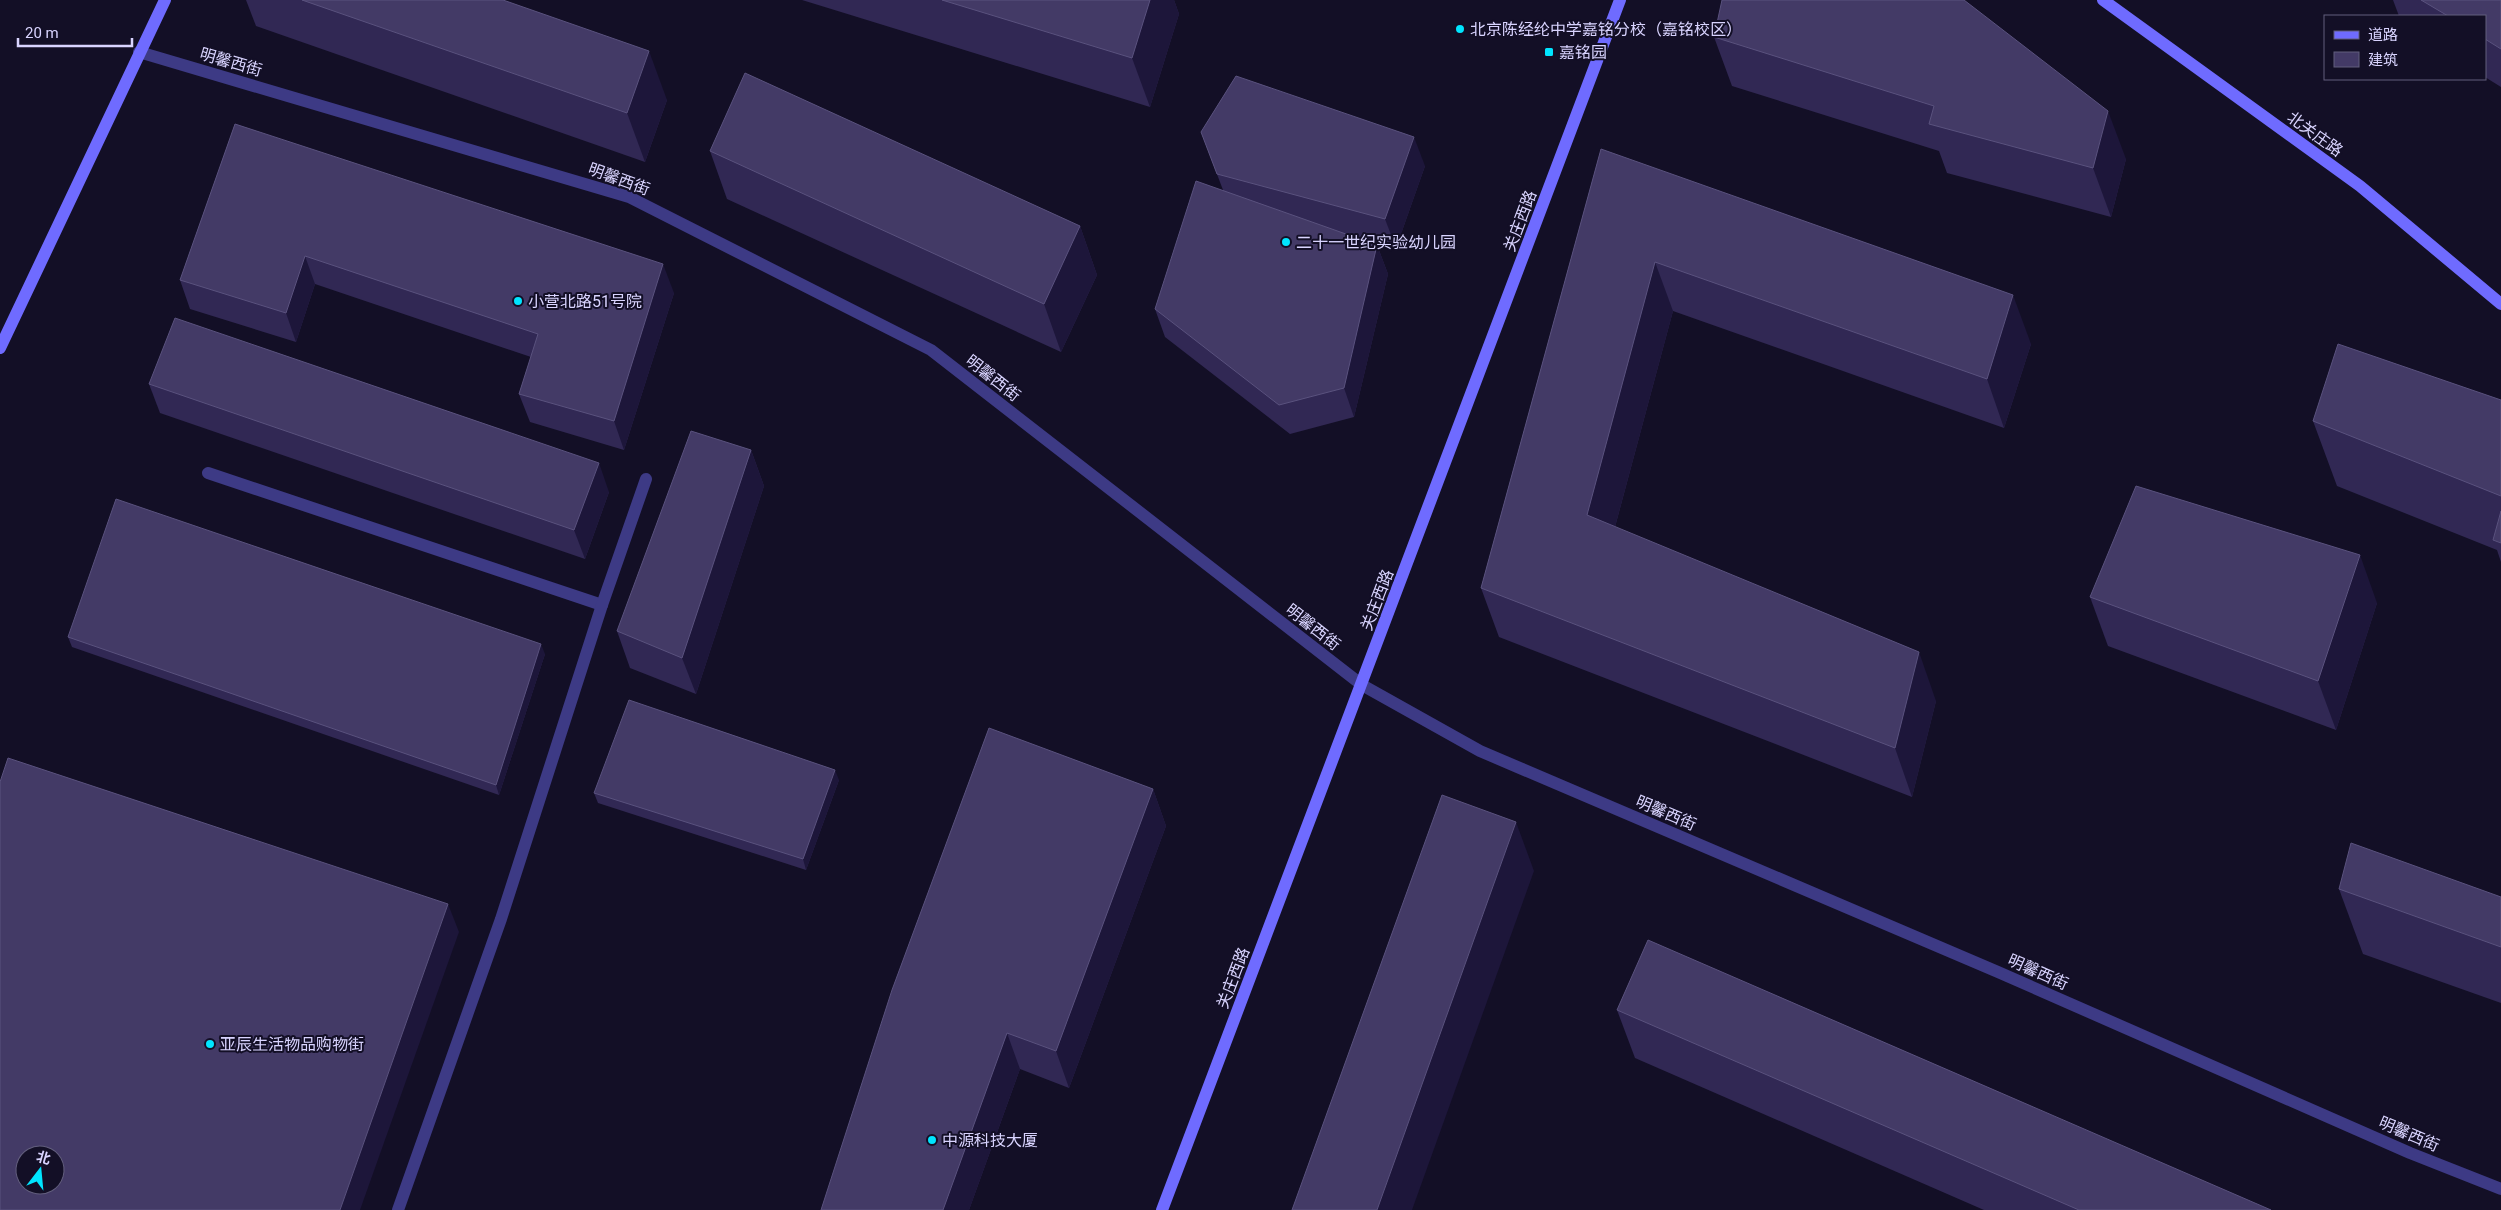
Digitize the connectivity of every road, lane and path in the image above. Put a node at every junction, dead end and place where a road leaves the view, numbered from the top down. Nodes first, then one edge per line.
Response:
1 (165, 0) edge
2 (1620, 0) edge
3 (2103, 0) edge
4 (139, 52) junction
5 (2501, 304) edge
6 (0, 348) edge
7 (208, 473) dead end
8 (646, 479) dead end
9 (602, 605) junction
10 (1362, 685) junction
11 (2501, 1189) edge
12 (398, 1210) edge
13 (1162, 1210) edge

1 - 4 street
2 - 10 street, 关庄西路
3 - 5 street, 北关庄路
4 - 6 street
4 - 10 street, 明馨西街
7 - 9 street
8 - 9 street
9 - 12 street
10 - 11 street, 明馨西街
10 - 13 street, 关庄西路

